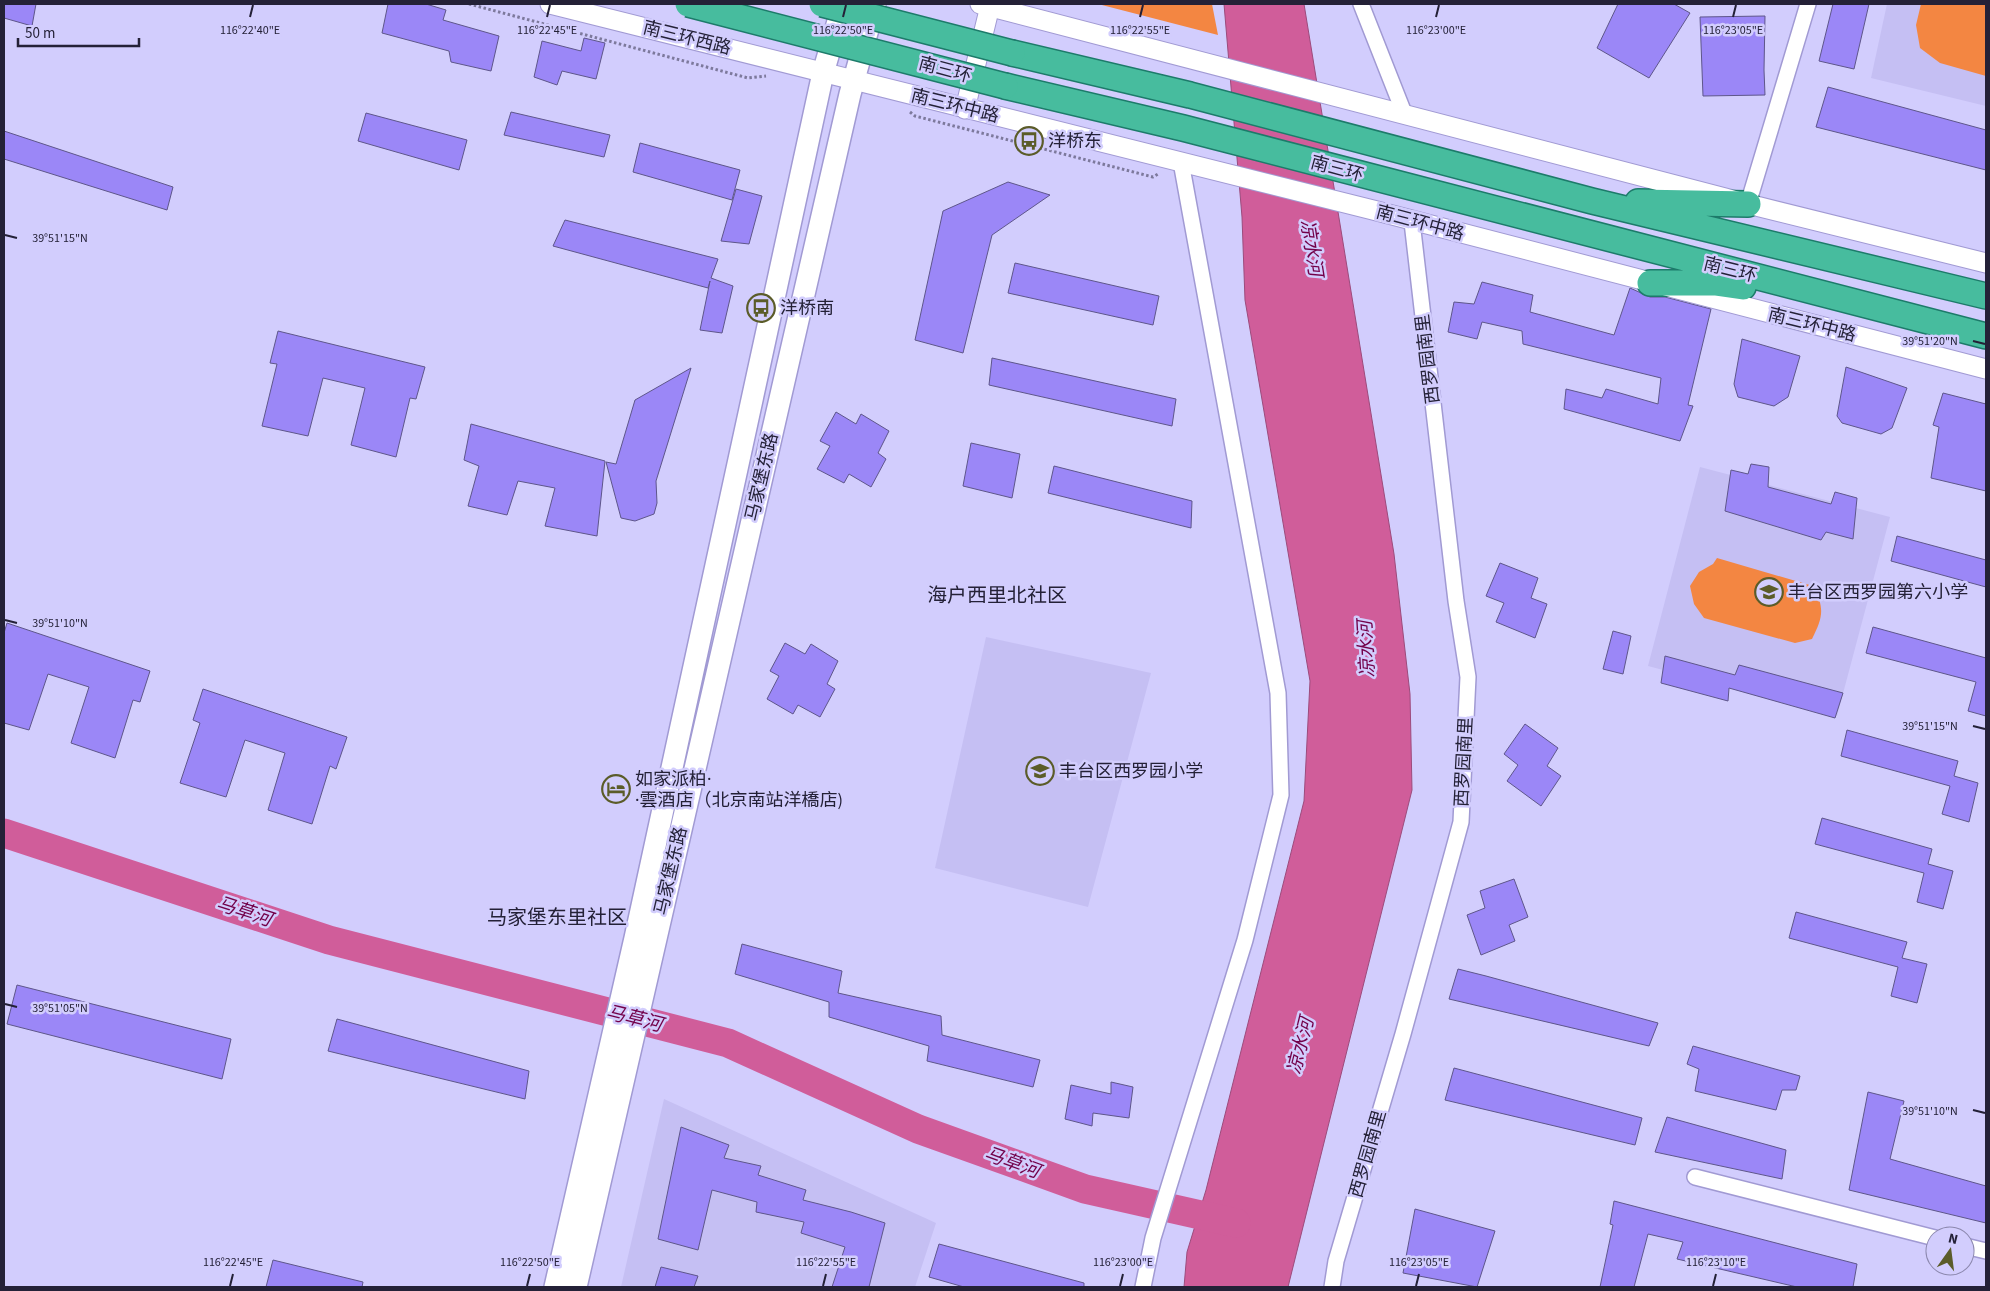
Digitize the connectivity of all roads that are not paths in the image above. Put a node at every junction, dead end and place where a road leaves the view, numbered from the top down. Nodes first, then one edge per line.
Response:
1 (550, 4) edge
2 (688, 4) edge
3 (822, 4) edge
4 (843, 4) edge
5 (874, 4) edge
6 (1361, 4) edge
7 (1808, 4) edge
8 (985, 5) edge
9 (823, 73) junction
10 (853, 81) junction
11 (966, 109) junction
12 (1404, 113) junction
13 (1182, 162) junction
14 (1592, 201) junction
15 (1748, 204) junction
16 (1412, 222) junction
17 (1986, 263) edge
18 (1650, 283) junction
19 (1800, 289) junction
20 (1986, 296) edge
21 (1986, 336) edge
22 (1986, 369) edge
23 (1695, 1177) dead end
24 (1925, 1235) edge
25 (555, 1287) edge
26 (576, 1287) edge
27 (1143, 1287) edge
28 (1332, 1287) edge

1 - 9 street, 南三环西路
2 - 19 highway, 南三环, bridge
3 - 14 highway, 南三环, bridge
4 - 9 main road, 马家堡东路
5 - 10 main road, 马家堡东路
6 - 12 street
7 - 15 street
8 - 11 street
8 - 12 street
9 - 10 street, 南三环西路
9 - 25 main road, 马家堡东路
10 - 11 street, 南三环中路
10 - 26 main road, 马家堡东路
11 - 13 street, 南三环中路
12 - 15 street
13 - 16 street, 南三环中路
13 - 27 street
14 - 15 highway
14 - 20 highway, 南三环
15 - 17 street
16 - 18 street, 南三环中路
16 - 28 street, 西罗园南里
18 - 19 highway
18 - 22 street, 南三环中路
19 - 21 highway, 南三环
23 - 24 street

